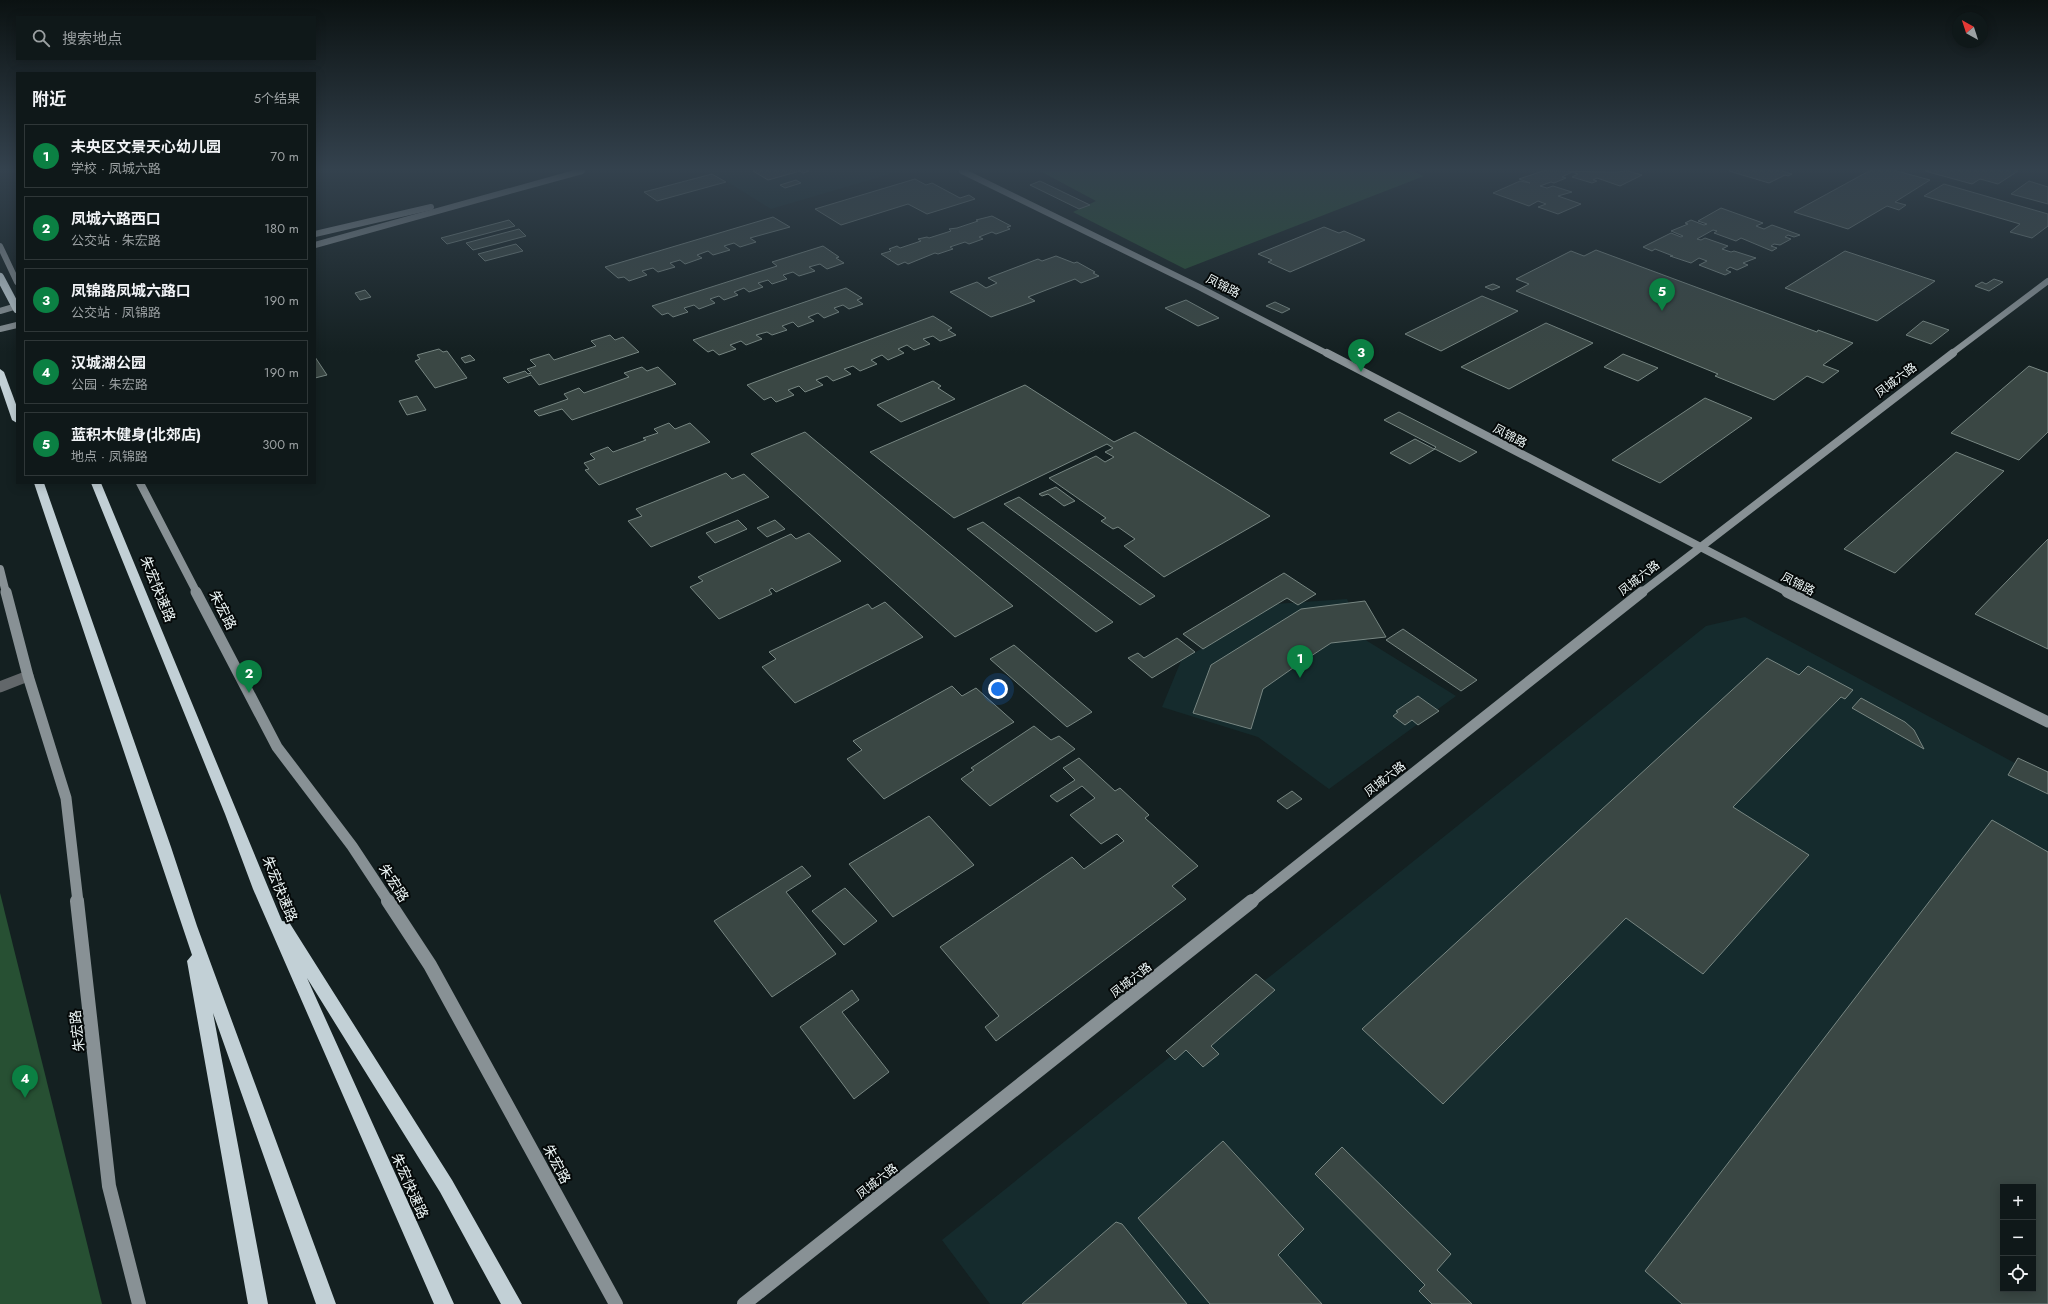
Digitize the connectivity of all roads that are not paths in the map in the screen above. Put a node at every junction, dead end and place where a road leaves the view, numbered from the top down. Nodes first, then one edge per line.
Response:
1 (361, 232) edge
2 (1086, 232) edge
3 (316, 245) edge
4 (0, 246) edge
5 (0, 277) edge
6 (16, 280) edge
7 (2048, 281) edge
8 (16, 306) edge
9 (16, 308) edge
10 (0, 311) edge
11 (16, 325) edge
12 (0, 330) edge
13 (0, 372) edge
14 (16, 417) edge
15 (39, 484) edge
16 (96, 484) edge
17 (141, 484) edge
18 (1698, 547) junction
19 (0, 570) edge
20 (28, 676) junction
21 (0, 687) edge
22 (2048, 722) edge
23 (260, 889) junction
24 (189, 926) junction
25 (139, 1304) edge
26 (258, 1304) edge
27 (326, 1304) edge
28 (444, 1304) edge
29 (512, 1304) edge
30 (616, 1304) edge
31 (744, 1304) edge

1 - 3 street
2 - 18 street, 凤锦路
4 - 6 street
5 - 8 highway, bridge
7 - 18 street, 凤城六路
9 - 10 street
11 - 12 street
13 - 14 highway
15 - 24 highway
16 - 23 highway, 朱宏快速路
17 - 30 street, 朱宏路
18 - 22 street, 凤锦路
18 - 31 street, 凤城六路
19 - 20 street, 朱宏路
20 - 21 street
20 - 25 street, 朱宏路
23 - 28 highway, 朱宏快速路
23 - 29 highway
24 - 26 highway
24 - 27 highway

